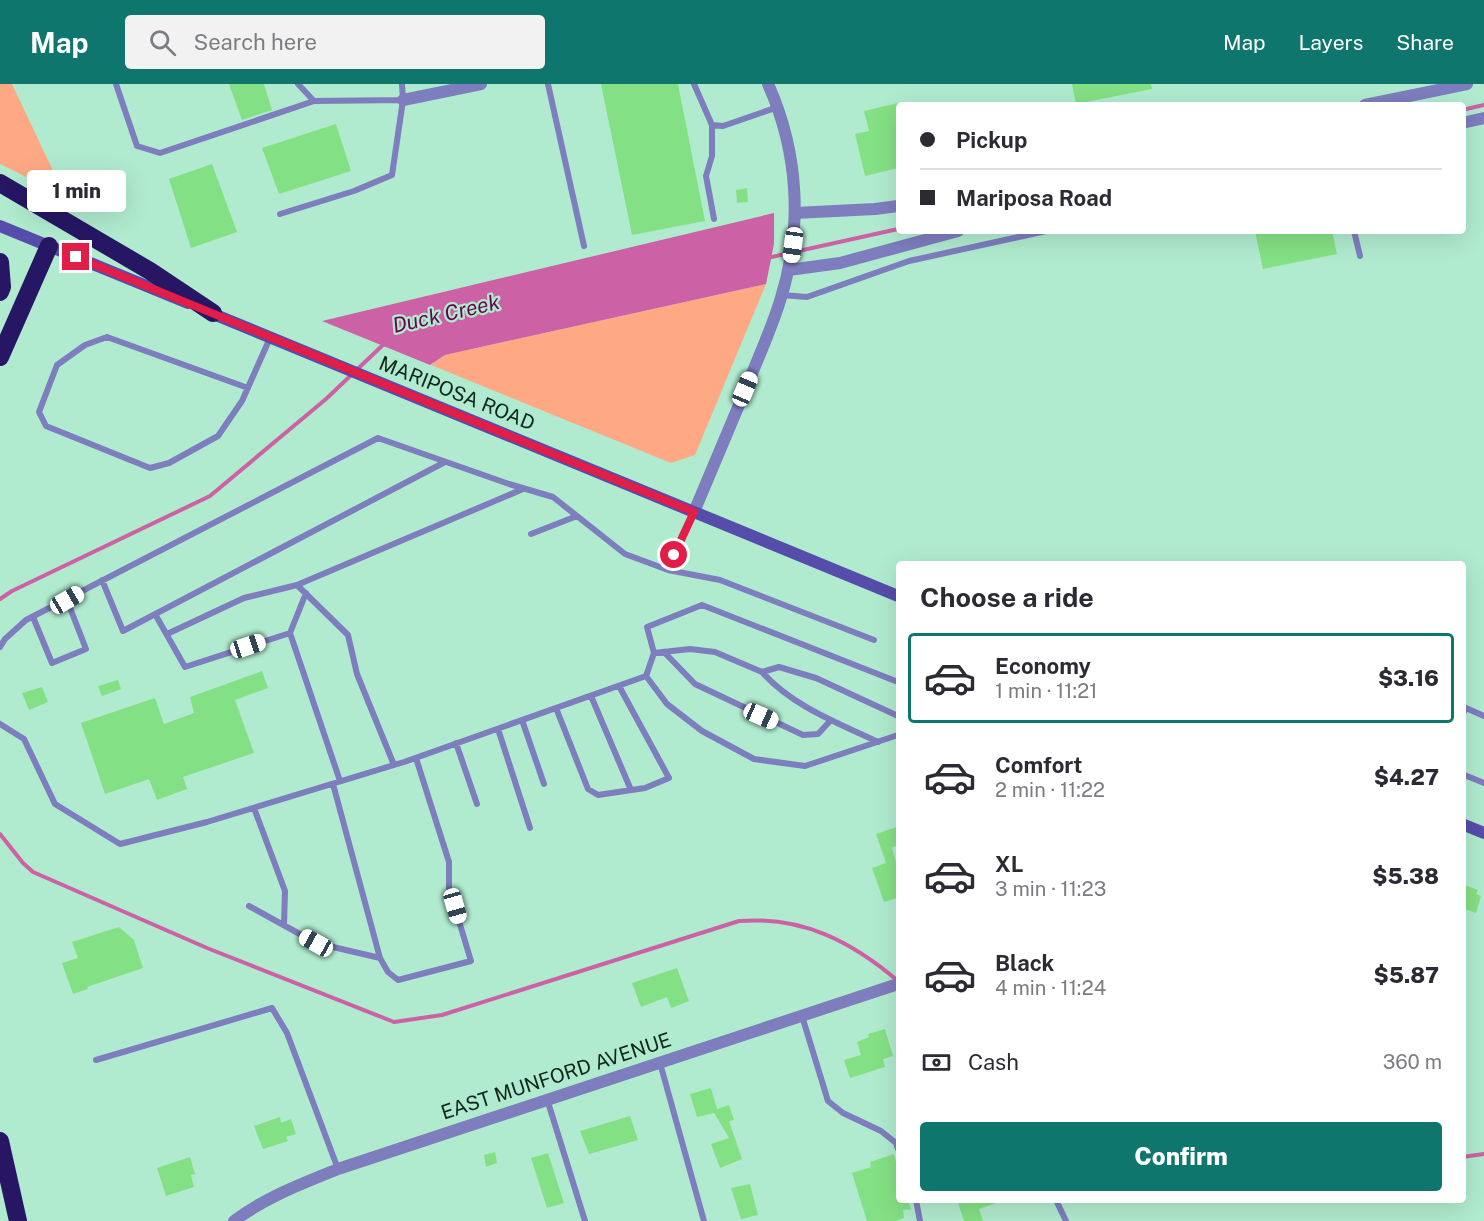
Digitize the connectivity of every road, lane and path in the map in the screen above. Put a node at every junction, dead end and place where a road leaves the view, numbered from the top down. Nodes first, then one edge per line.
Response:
1 (116, 84) edge
2 (298, 84) edge
3 (402, 84) edge
4 (482, 84) edge
5 (548, 84) edge
6 (694, 84) edge
7 (768, 84) edge
8 (1467, 84) edge
9 (403, 100) junction
10 (314, 101) junction
11 (1380, 102) edge
12 (778, 107) junction
13 (1484, 118) edge
14 (1466, 122) edge
15 (712, 125) junction
16 (0, 183) edge
17 (896, 206) edge
18 (795, 213) junction
19 (280, 214) dead end
20 (714, 219) dead end
21 (0, 226) edge
22 (947, 234) edge
23 (1032, 234) edge
24 (1355, 234) edge
25 (49, 246) junction
26 (584, 246) dead end
27 (1360, 256) dead end
28 (0, 262) edge
29 (789, 270) junction
30 (0, 292) edge
31 (782, 295) junction
32 (213, 313) junction
33 (270, 337) junction
34 (0, 357) edge
35 (248, 388) junction
36 (445, 462) junction
37 (524, 488) junction
38 (694, 512) junction
39 (577, 516) junction
40 (531, 534) dead end
41 (668, 570) junction
42 (102, 580) junction
43 (297, 585) junction
44 (306, 593) junction
45 (896, 595) edge
46 (67, 600) junction
47 (155, 614) junction
48 (33, 617) junction
49 (290, 633) junction
50 (167, 634) junction
51 (874, 640) dead end
52 (0, 647) edge
53 (664, 652) junction
54 (654, 653) junction
55 (762, 672) junction
56 (646, 676) junction
57 (896, 681) edge
58 (619, 686) junction
59 (591, 696) junction
60 (556, 708) junction
61 (1466, 708) edge
62 (896, 715) edge
63 (1484, 716) edge
64 (522, 720) junction
65 (831, 720) junction
66 (0, 724) edge
67 (498, 729) junction
68 (896, 736) edge
69 (878, 742) junction
70 (456, 743) junction
71 (416, 758) junction
72 (394, 765) junction
73 (1466, 776) edge
74 (340, 781) junction
75 (1484, 783) edge
76 (333, 784) junction
77 (544, 784) dead end
78 (631, 790) junction
79 (477, 804) dead end
80 (254, 808) junction
81 (1466, 826) edge
82 (530, 828) dead end
83 (1484, 833) edge
84 (249, 906) dead end
85 (284, 925) junction
86 (380, 958) junction
87 (896, 985) edge
88 (802, 1016) junction
89 (96, 1060) dead end
90 (659, 1062) junction
91 (546, 1099) junction
92 (0, 1141) edge
93 (896, 1143) edge
94 (338, 1169) junction
95 (917, 1203) edge
96 (1057, 1203) edge
97 (18, 1221) edge
98 (234, 1221) edge
99 (585, 1221) edge
100 (704, 1221) edge
101 (920, 1221) edge
102 (1066, 1221) edge

1 - 10 lane
2 - 10 lane
3 - 9 lane
4 - 9 street
5 - 26 lane
6 - 15 lane
7 - 12 street
8 - 11 street
9 - 10 lane
9 - 19 lane
12 - 15 lane
12 - 18 street
13 - 14 street
15 - 20 lane
16 - 32 highway
17 - 18 street
18 - 29 street
21 - 25 main road, MARIPOSA ROAD
22 - 29 street
23 - 31 lane
24 - 27 lane
25 - 32 main road, MARIPOSA ROAD
25 - 34 highway
28 - 30 highway
29 - 31 street
31 - 38 street
32 - 33 main road, MARIPOSA ROAD
33 - 35 lane
33 - 38 main road, MARIPOSA ROAD
35 - 35 lane
36 - 37 lane
36 - 42 lane
36 - 47 lane
37 - 39 lane
37 - 43 lane
38 - 41 lane
38 - 45 main road, MARIPOSA ROAD
39 - 40 lane
39 - 41 lane
41 - 51 lane
42 - 46 lane
42 - 47 lane
43 - 44 lane
43 - 50 lane
44 - 49 lane
44 - 72 lane
46 - 48 lane
46 - 48 lane
47 - 50 lane
48 - 52 lane
49 - 50 lane
49 - 74 lane
53 - 54 lane
53 - 55 lane
53 - 65 lane
54 - 56 lane
54 - 57 lane
55 - 62 lane
55 - 65 lane
56 - 58 lane
56 - 69 lane
58 - 59 lane
58 - 78 lane
59 - 60 lane
59 - 78 lane
60 - 64 lane
60 - 78 lane
61 - 63 lane
64 - 67 lane
64 - 77 lane
65 - 69 lane
66 - 80 lane
67 - 70 lane
67 - 82 lane
68 - 69 lane
70 - 71 lane
70 - 79 lane
71 - 72 lane
71 - 86 lane
72 - 74 lane
73 - 75 lane
74 - 76 lane
76 - 80 lane
76 - 86 lane
80 - 85 lane
81 - 83 main road
84 - 85 lane
85 - 86 lane
87 - 88 street, EAST MUNFORD AVENUE
88 - 90 street, EAST MUNFORD AVENUE
88 - 93 lane
89 - 94 lane
90 - 91 street, EAST MUNFORD AVENUE
90 - 100 lane
91 - 94 street, EAST MUNFORD AVENUE
91 - 99 lane
92 - 97 highway
94 - 98 street, EAST MUNFORD AVENUE
95 - 101 lane
96 - 102 lane

